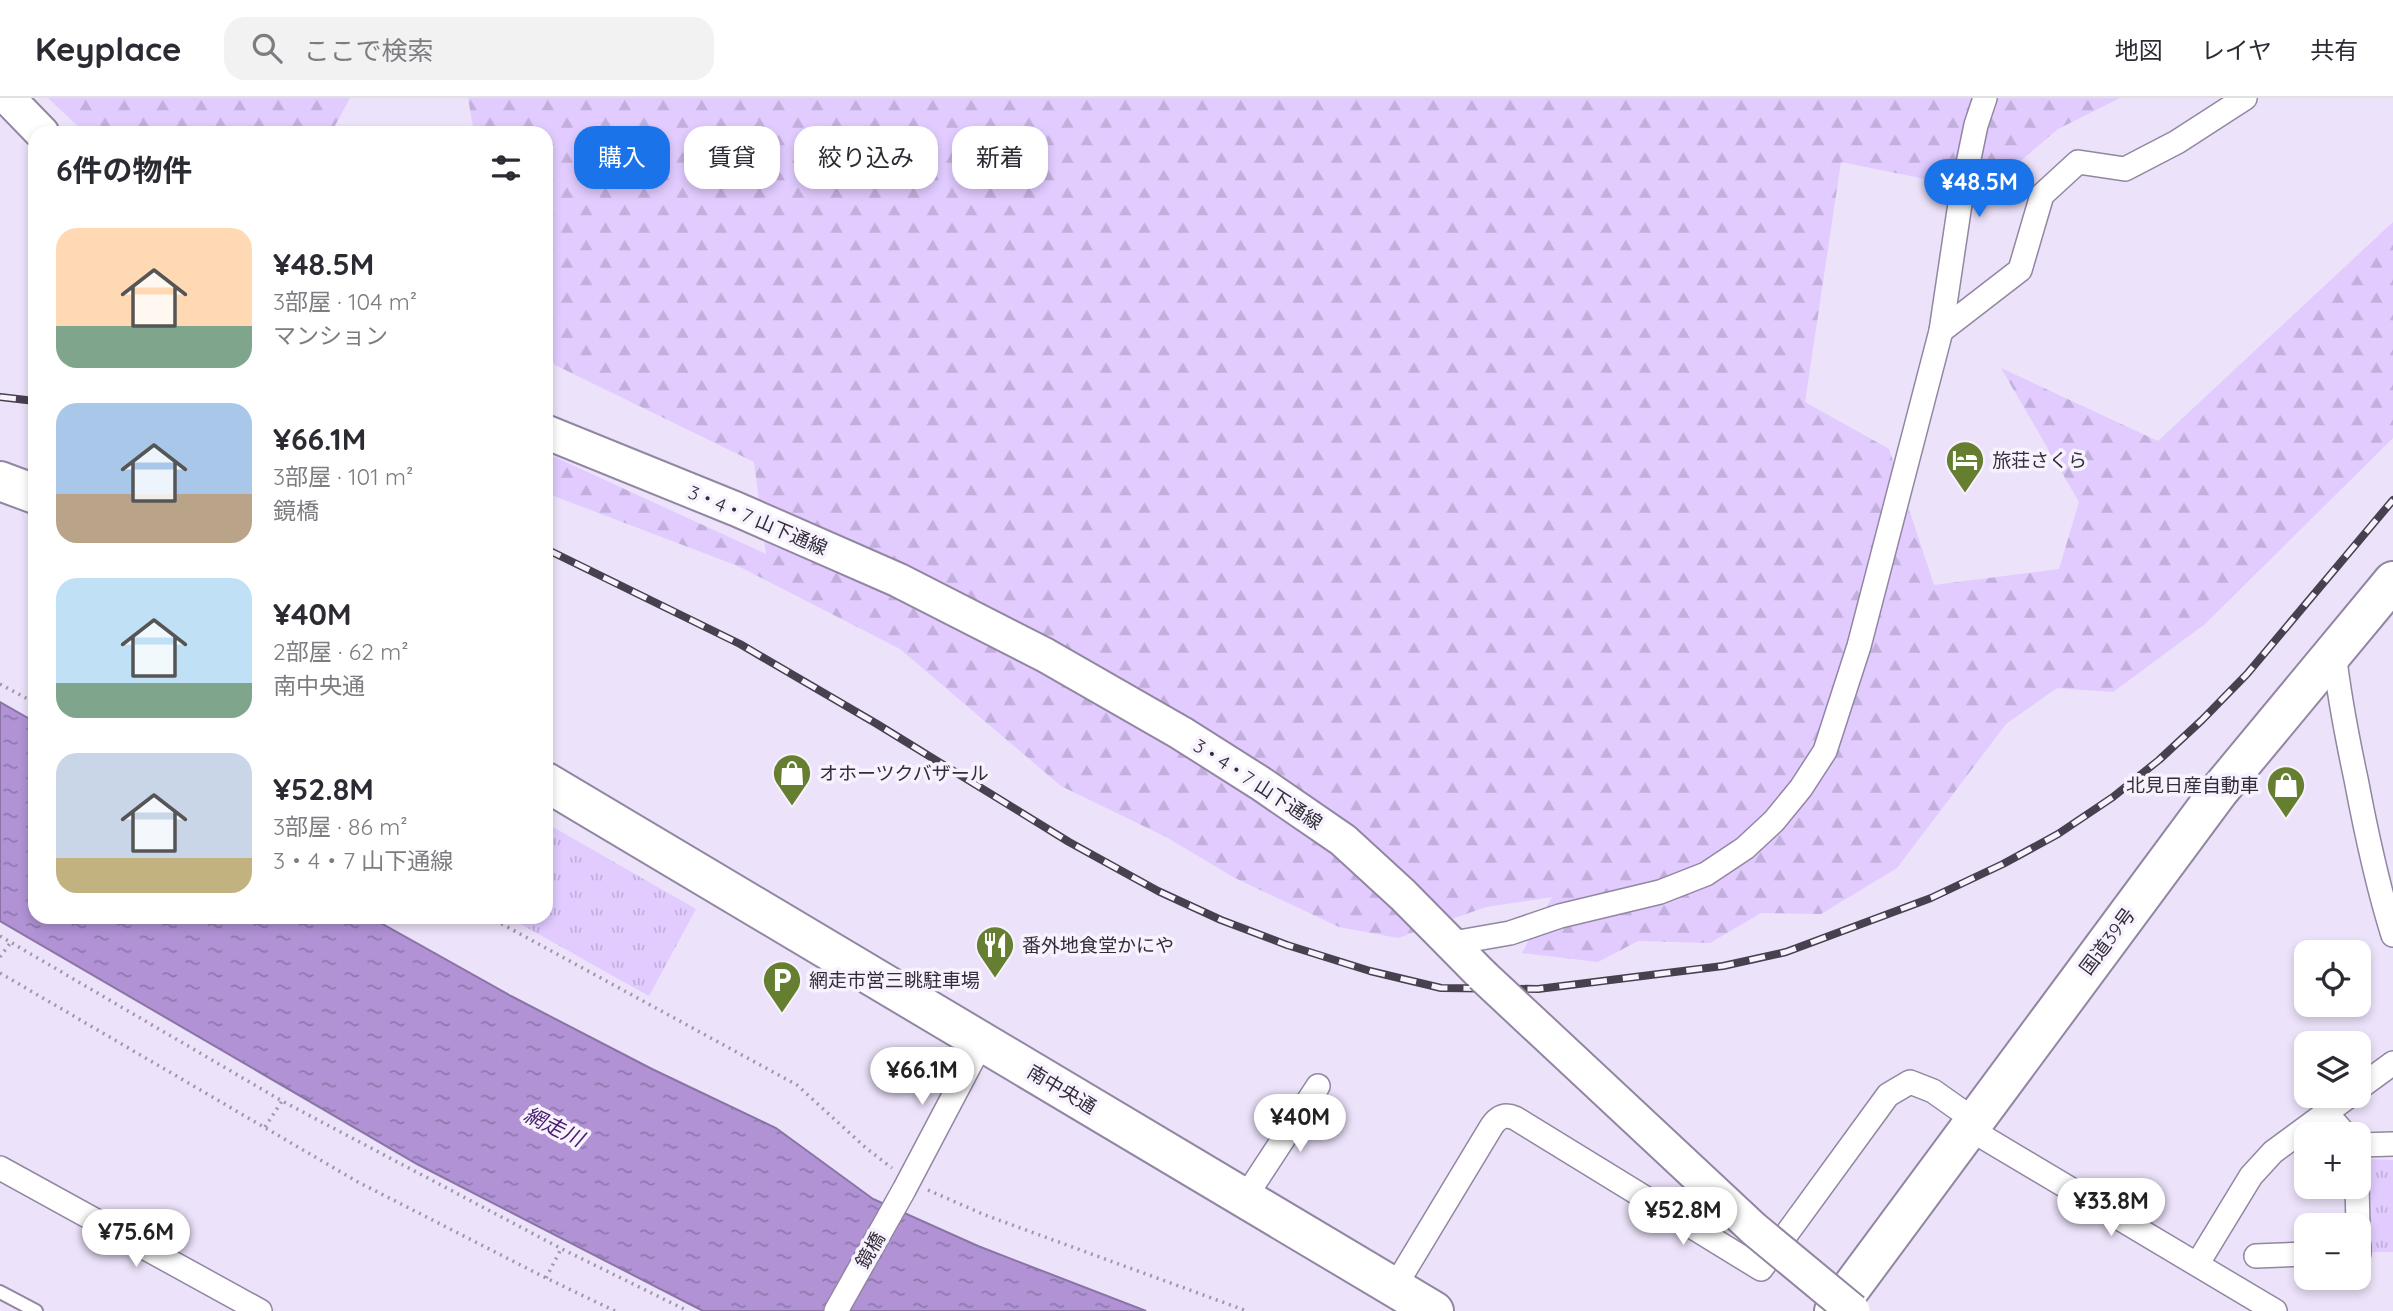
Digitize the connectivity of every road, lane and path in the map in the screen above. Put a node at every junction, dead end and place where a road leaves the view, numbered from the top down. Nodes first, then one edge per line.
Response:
1 (8, 98) edge
2 (1985, 98) edge
3 (2245, 98) edge
4 (35, 126) edge
5 (1941, 331) junction
6 (553, 435) edge
7 (2393, 580) edge
8 (2334, 652) junction
9 (0, 684) edge
10 (28, 699) edge
11 (553, 786) edge
12 (502, 924) edge
13 (2393, 935) edge
14 (0, 936) edge
15 (11, 942) junction
16 (1453, 943) junction
17 (0, 957) edge
18 (0, 973) edge
19 (982, 1042) junction
20 (2393, 1063) edge
21 (2371, 1079) edge
22 (1318, 1086) dead end
23 (282, 1101) junction
24 (2333, 1108) edge
25 (2326, 1113) junction
26 (2334, 1122) edge
27 (1971, 1124) junction
28 (265, 1127) junction
29 (2393, 1144) edge
30 (2371, 1145) edge
31 (0, 1168) edge
32 (906, 1185) junction
33 (1244, 1199) junction
34 (562, 1249) junction
35 (2294, 1254) edge
36 (2256, 1256) dead end
37 (2198, 1263) junction
38 (546, 1278) junction
39 (1394, 1288) junction
40 (0, 1292) edge
41 (36, 1311) edge
42 (260, 1311) edge
43 (615, 1311) edge
44 (688, 1311) edge
45 (836, 1311) edge
46 (1247, 1311) edge
47 (1434, 1311) edge
48 (1834, 1311) edge
49 (1853, 1311) edge
50 (2275, 1311) edge

1 - 4 street
2 - 5 street
3 - 5 street
5 - 16 street
6 - 16 street, 3・4・7 山下通線
7 - 8 highway, 国道39号
8 - 13 street
8 - 27 highway, 国道39号
9 - 10 path
11 - 19 highway, 南中央通
12 - 32 path
14 - 15 path
15 - 17 path
15 - 23 path
16 - 49 street, 3・4・7 山下通線, bridge
18 - 28 path
19 - 32 street, 鏡橋
19 - 33 highway, 南中央通
20 - 21 street
22 - 33 street
23 - 28 path
23 - 34 path
24 - 25 street
25 - 26 street
25 - 37 street
27 - 37 street
27 - 39 street
27 - 48 highway, 国道39号
28 - 38 path
29 - 30 street
31 - 42 street
32 - 45 street, 鏡橋
32 - 46 path
33 - 39 highway, 南中央通
34 - 38 path
34 - 44 path
35 - 36 street
37 - 50 street
38 - 43 path
39 - 47 highway, 南中央通
40 - 41 lane

